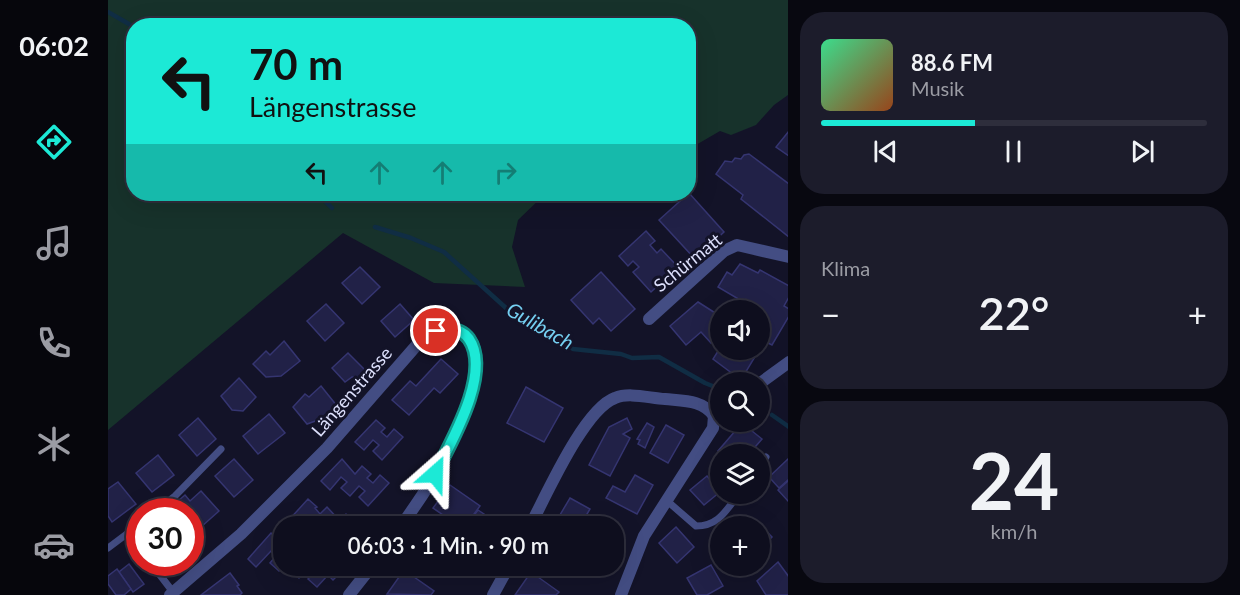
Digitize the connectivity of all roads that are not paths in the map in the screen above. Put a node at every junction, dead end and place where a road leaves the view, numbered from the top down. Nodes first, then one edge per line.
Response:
1 (788, 257) edge
2 (649, 319) dead end
3 (788, 363) edge
4 (770, 376) edge
5 (710, 410) edge
6 (710, 432) edge
7 (221, 449) dead end
8 (172, 498) edge
9 (666, 500) junction
10 (730, 504) edge
11 (408, 516) edge
12 (535, 516) edge
13 (126, 534) edge
14 (108, 548) edge
15 (160, 576) edge
16 (364, 576) edge
17 (503, 576) edge
18 (172, 594) edge
19 (349, 595) edge
20 (493, 595) edge
21 (621, 595) edge

1 - 2 street, Schürmatt
3 - 4 street
5 - 12 street
6 - 9 street
7 - 8 lane
9 - 10 lane
9 - 21 street
11 - 18 street, Längenstrasse
13 - 14 lane
15 - 18 lane
16 - 19 street
17 - 20 street

